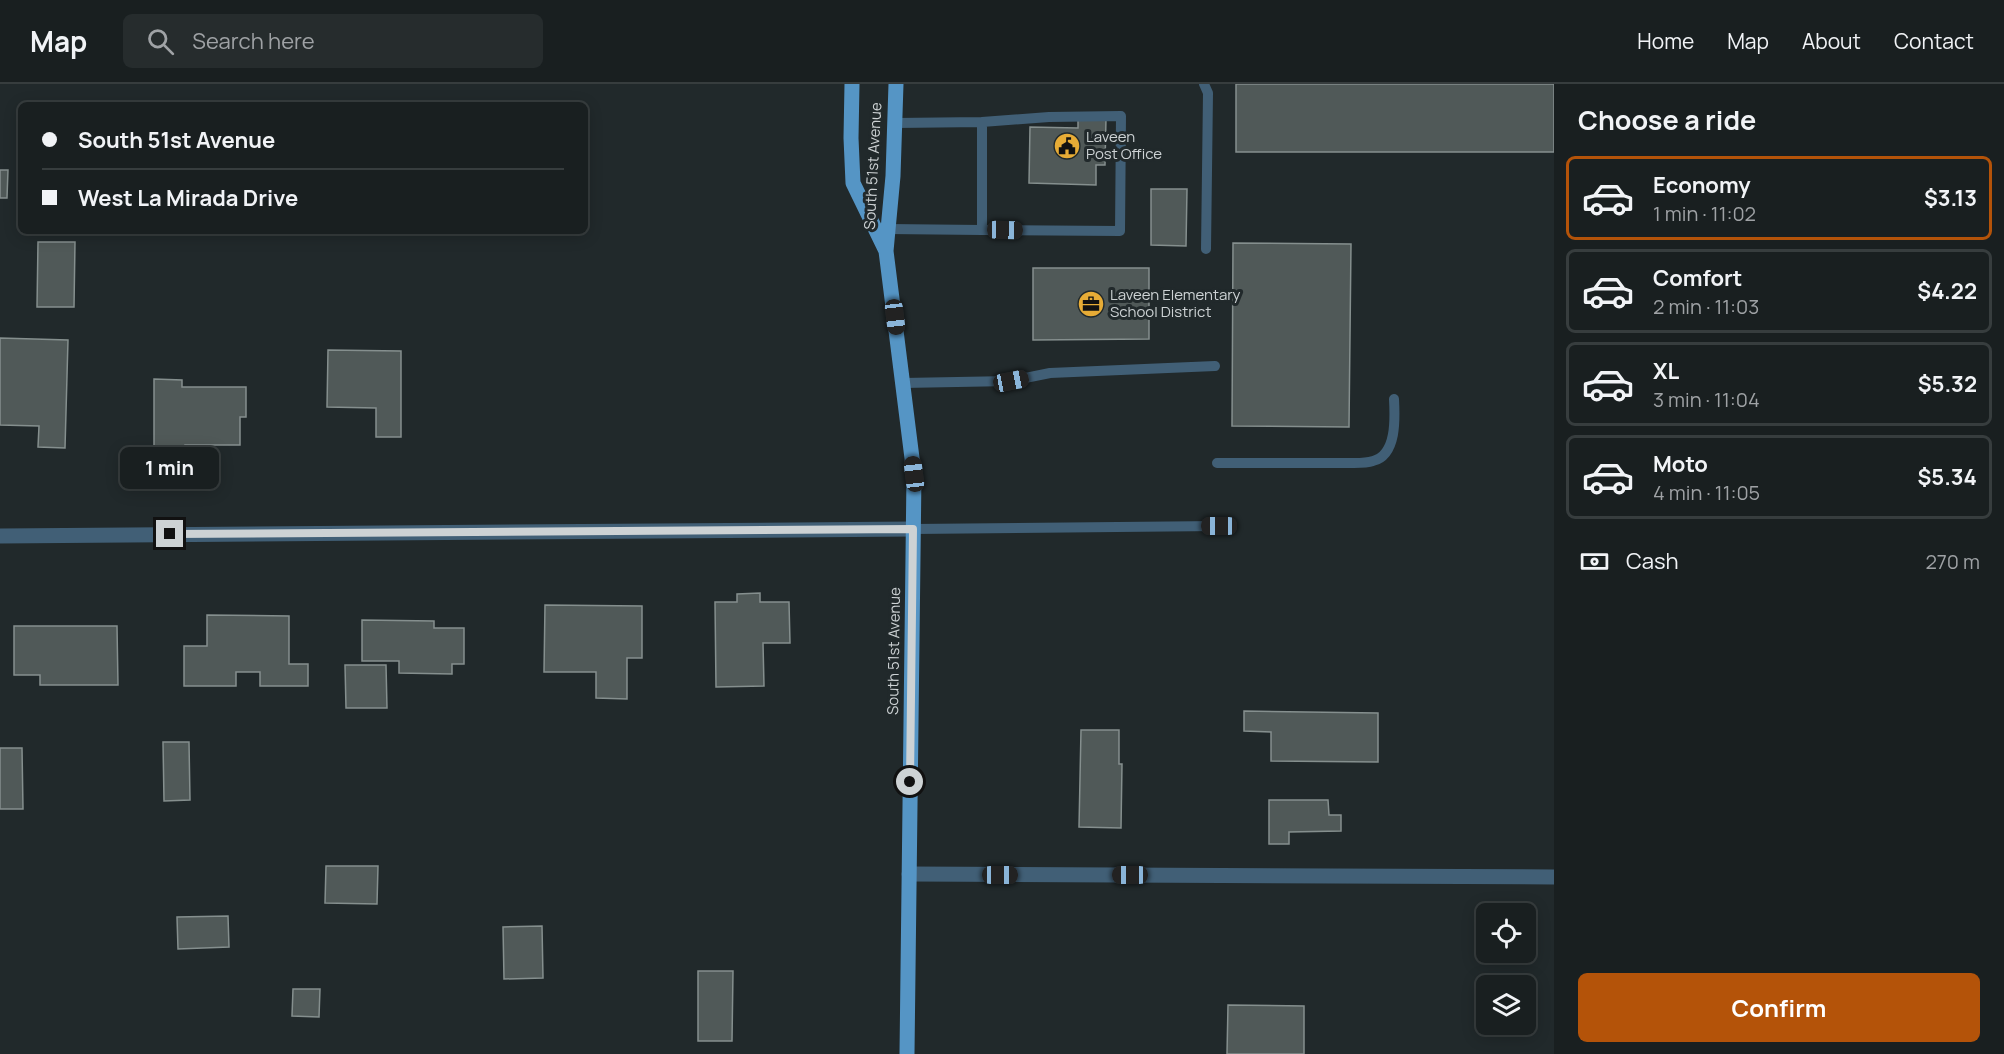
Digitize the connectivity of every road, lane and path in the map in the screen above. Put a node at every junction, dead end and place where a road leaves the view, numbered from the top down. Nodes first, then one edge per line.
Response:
1 (852, 84) edge
2 (896, 84) edge
3 (1204, 84) edge
4 (982, 122) junction
5 (896, 123) junction
6 (888, 229) junction
7 (982, 230) junction
8 (1206, 249) dead end
9 (886, 251) junction
10 (1215, 366) dead end
11 (903, 382) junction
12 (1394, 399) dead end
13 (1218, 463) dead end
14 (1219, 526) dead end
15 (913, 529) junction
16 (0, 536) edge
17 (909, 874) junction
18 (1554, 877) edge
19 (907, 1054) edge

1 - 9 main road, South 51st Avenue
2 - 5 main road, South 51st Avenue
3 - 8 lane
4 - 5 lane
4 - 7 lane
4 - 7 lane
5 - 6 main road, South 51st Avenue
6 - 7 lane
6 - 9 main road, South 51st Avenue
9 - 11 main road, South 51st Avenue
10 - 11 lane
11 - 15 main road, South 51st Avenue
12 - 13 lane
14 - 15 lane
15 - 16 street
15 - 17 main road, South 51st Avenue
17 - 18 street
17 - 19 main road, South 51st Avenue

